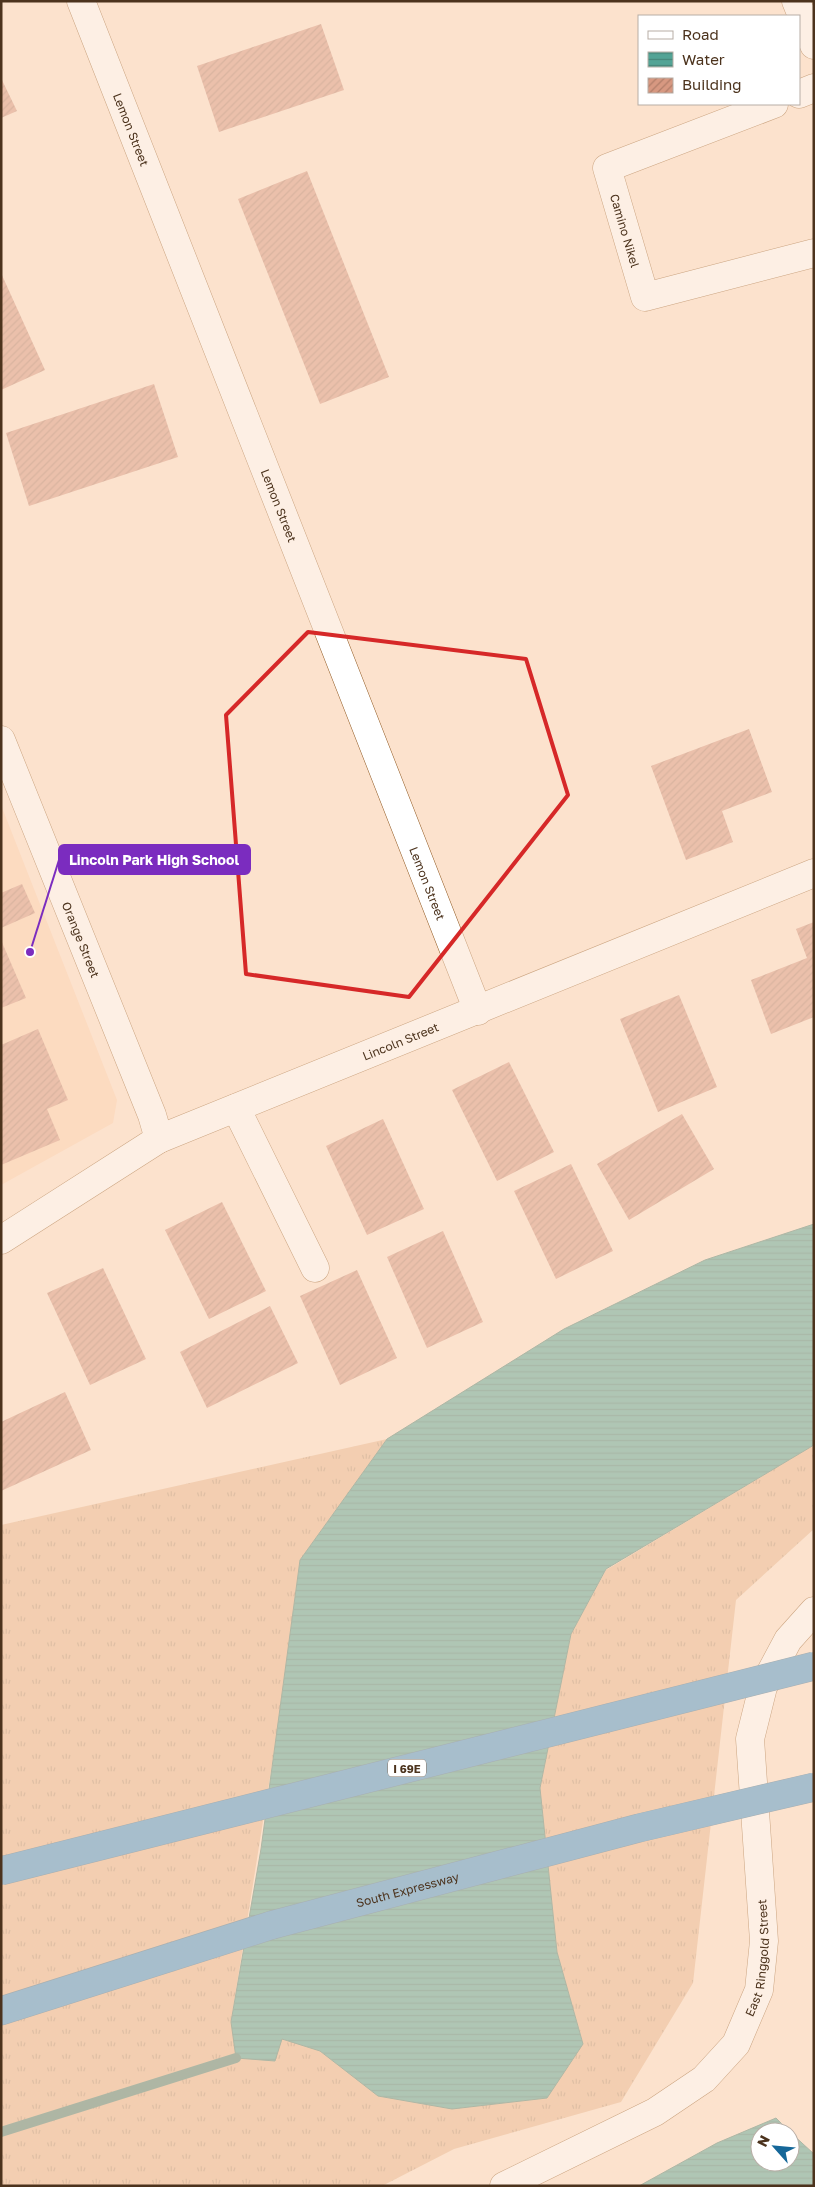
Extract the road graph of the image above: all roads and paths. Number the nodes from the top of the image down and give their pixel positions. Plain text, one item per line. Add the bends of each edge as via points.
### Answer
1 (81, 1) edge
2 (796, 1) edge
3 (814, 45) edge
4 (814, 88) edge
5 (800, 94) edge
6 (771, 105) edge
7 (814, 253) edge
8 (1, 740) edge
9 (814, 873) edge
10 (478, 1011) junction
11 (236, 1108) junction
12 (159, 1140) junction
13 (1, 1240) edge
14 (315, 1268) dead end
15 (814, 1611) edge
16 (814, 1666) edge
17 (814, 1787) edge
18 (126, 1838) junction
19 (1, 1859) edge
20 (1, 1871) edge
21 (272, 1925) junction
22 (1, 1996) edge
23 (1, 2011) edge
24 (504, 2186) edge

1 - 10 street, Lemon Street
2 - 3 street
4 - 5 street
6 - 7 street, Camino Nikel via 607,168 645,297
8 - 12 street, Orange Street via 152,1115
9 - 10 street, Lincoln Street
10 - 11 street, Lincoln Street
11 - 12 street, Lincoln Street
11 - 14 street
12 - 13 street, Lincoln Street
15 - 24 street, East Ringgold Street via 788,1640 763,1687 750,1739 764,1941 759,1990 736,2044 704,2079 655,2112
16 - 18 highway, I 69E, bridge
17 - 21 highway, South Expressway, bridge via 630,1830
18 - 19 highway, bridge
18 - 20 highway, I 69E, bridge
21 - 22 highway, South Expressway
21 - 23 highway

